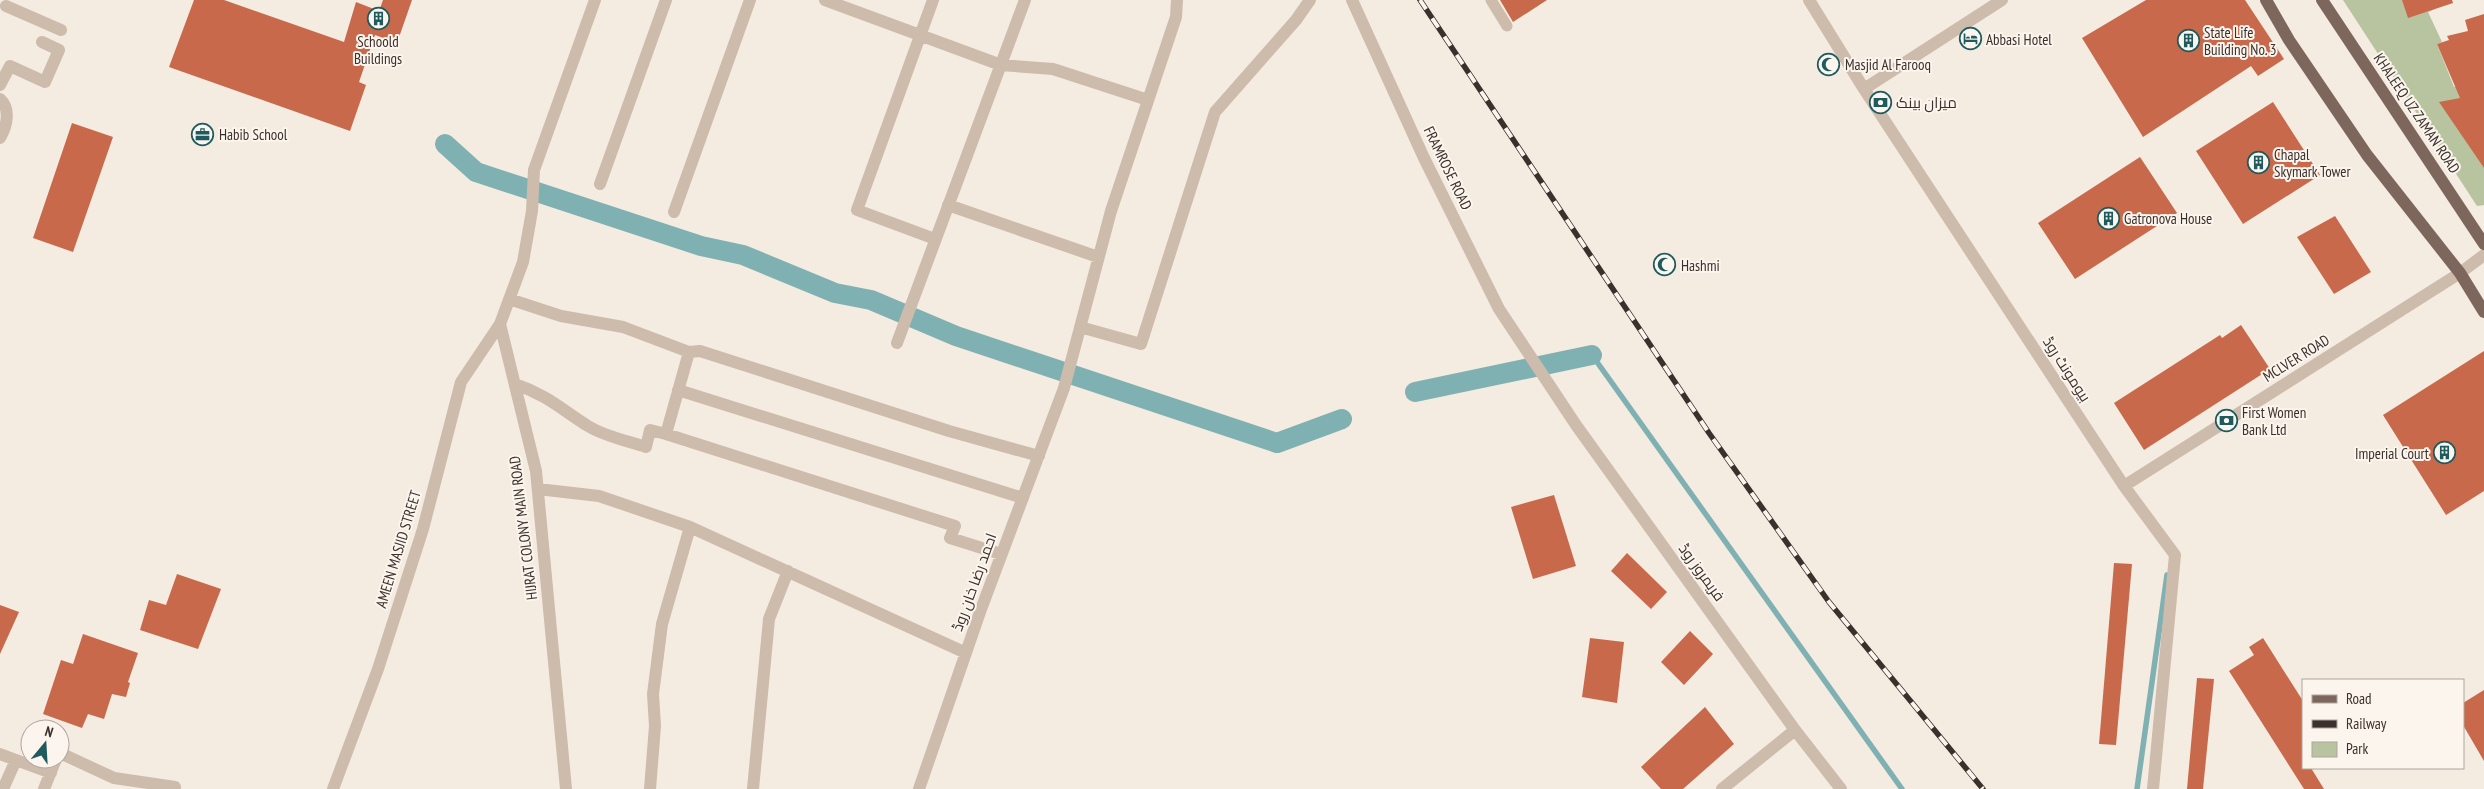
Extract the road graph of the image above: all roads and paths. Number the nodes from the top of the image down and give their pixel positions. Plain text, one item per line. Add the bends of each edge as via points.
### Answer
1 (595, 0) edge
2 (666, 0) edge
3 (750, 0) edge
4 (826, 0) edge
5 (933, 0) edge
6 (1025, 0) edge
7 (1177, 0) edge
8 (1310, 0) edge
9 (1352, 0) edge
10 (1491, 0) edge
11 (1809, 0) edge
12 (2002, 0) edge
13 (2266, 0) edge
14 (2322, 0) edge
15 (6, 4) edge
16 (1507, 26) dead end
17 (61, 30) dead end
18 (921, 36) junction
19 (42, 42) dead end
20 (1001, 66) junction
21 (0, 85) edge
22 (1864, 89) junction
23 (0, 99) edge
24 (1148, 100) junction
25 (0, 138) edge
26 (600, 184) dead end
27 (948, 205) junction
28 (674, 212) dead end
29 (935, 239) junction
30 (2484, 244) edge
31 (2484, 256) edge
32 (1098, 257) junction
33 (2460, 272) junction
34 (509, 299) junction
35 (2484, 312) edge
36 (500, 324) junction
37 (1080, 327) junction
38 (897, 343) dead end
39 (689, 352) junction
40 (1540, 372) joint
41 (515, 384) junction
42 (678, 390) junction
43 (666, 434) junction
44 (1039, 456) junction
45 (2124, 486) junction
46 (538, 490) junction
47 (1023, 498) junction
48 (690, 527) junction
49 (1001, 554) junction
50 (788, 570) junction
51 (966, 653) junction
52 (1795, 730) junction
53 (0, 754) edge
54 (70, 758) edge
55 (16, 760) junction
56 (52, 769) edge
57 (51, 773) junction
58 (175, 787) dead end
59 (3, 789) edge
60 (44, 789) edge
61 (333, 789) edge
62 (566, 789) edge
63 (650, 789) edge
64 (753, 789) edge
65 (919, 789) edge
66 (1722, 789) edge
67 (1841, 789) edge
68 (2153, 789) edge

1 - 34 street via 534,170 532,211 523,262
2 - 26 street
3 - 28 street
4 - 18 street
5 - 18 street
6 - 20 street
7 - 24 street, احمد رضا خان روڈ via 1176,17
8 - 37 street via 1215,112 1141,344
9 - 40 street, FRAMROSE ROAD via 1424,158 1499,309
10 - 16 lane
11 - 22 street, بیومونٹ روڈ
12 - 22 street
13 - 33 main road via 2289,40 2367,155
14 - 30 main road, KHALEEQ UZ ZAMAN ROAD
15 - 17 street
18 - 20 street
18 - 29 street via 856,210
19 - 21 street via 58,50 46,82 10,66
20 - 24 street via 1053,69
20 - 27 street
22 - 45 street, بیومونٹ روڈ
23 - 25 street via 8,111
24 - 32 street, احمد رضا خان روڈ
27 - 29 street
27 - 32 street
29 - 38 street
31 - 33 street, MCLVER ROAD
32 - 37 street, احمد رضا خان روڈ
33 - 35 main road
33 - 45 street, MCLVER ROAD
34 - 36 street
34 - 39 street via 561,316 623,327
36 - 41 street, HIJRAT COLONY MAIN ROAD
36 - 61 street, AMEEN MASJID STREET via 461,382 423,529 378,669
37 - 44 street, احمد رضا خان روڈ via 1064,388
39 - 42 street
39 - 44 street via 700,352
40 - 52 street, فریمروز روڈ
41 - 43 street via 539,392 589,427 621,440 646,447 650,430
41 - 46 street, HIJRAT COLONY MAIN ROAD
42 - 43 street
42 - 47 street
43 - 49 street via 954,526 950,538
44 - 47 street, احمد رضا خان روڈ
45 - 68 street, بیومونٹ روڈ via 2175,555
46 - 48 street via 599,496
46 - 62 street, HIJRAT COLONY MAIN ROAD
47 - 49 street, احمد رضا خان روڈ
48 - 50 street
48 - 63 street via 662,624 653,694 655,726
49 - 51 street, احمد رضا خان روڈ
50 - 51 street
50 - 64 street via 769,619
51 - 65 street, احمد رضا خان روڈ
52 - 66 street
52 - 67 street, فریمروز روڈ
53 - 55 street
54 - 58 street via 114,778
55 - 57 street
55 - 59 street
56 - 57 street
57 - 60 street

